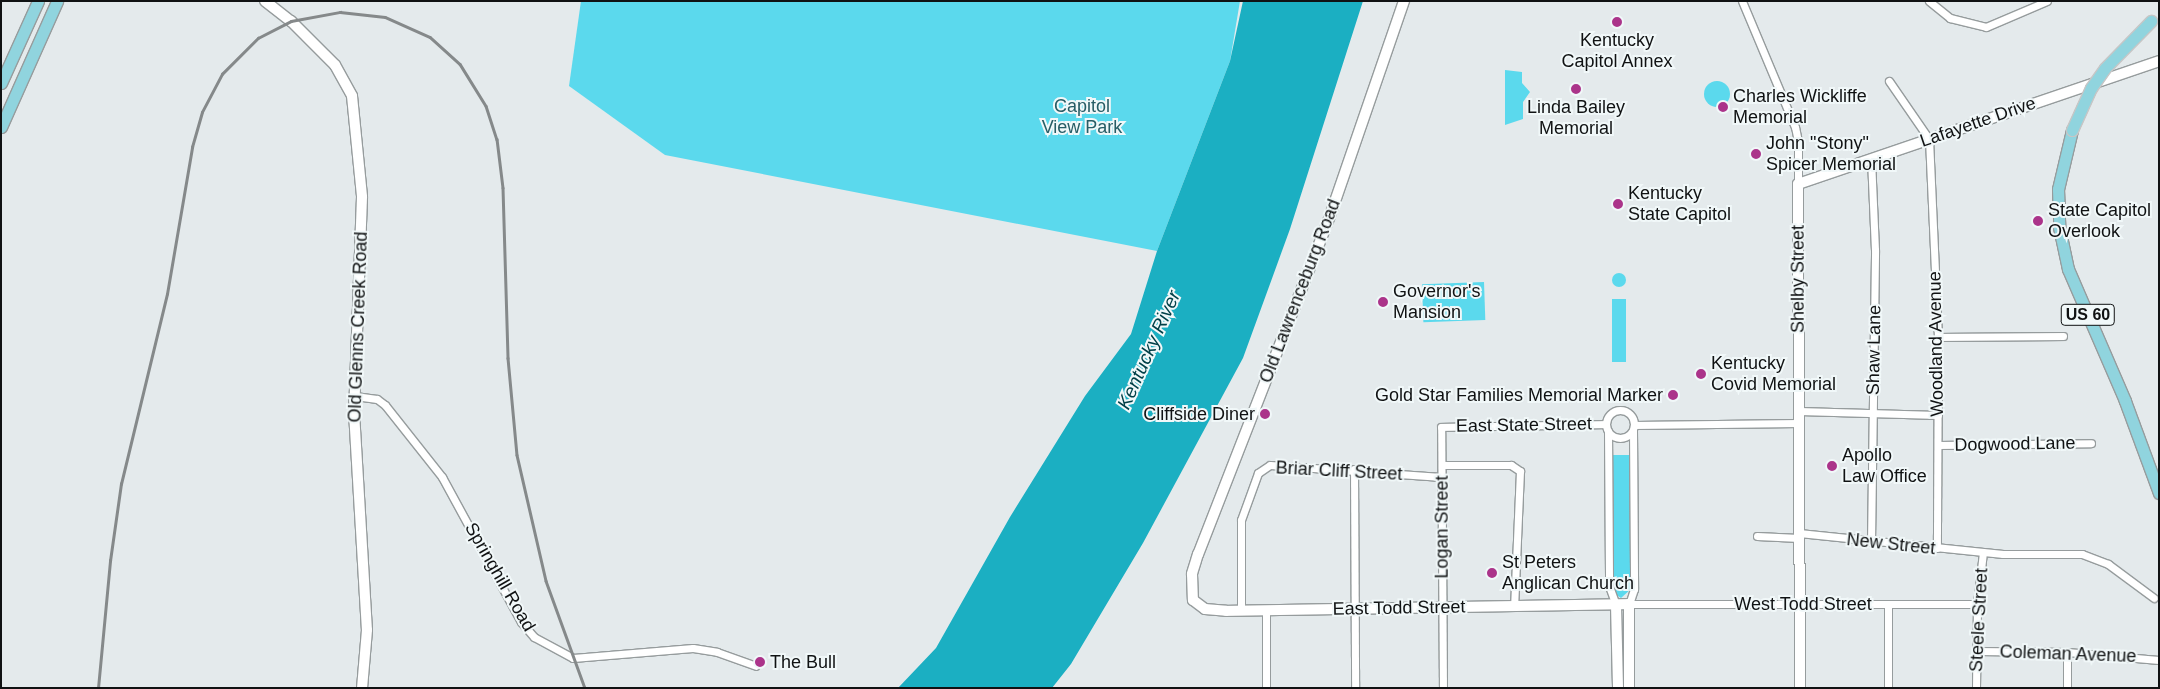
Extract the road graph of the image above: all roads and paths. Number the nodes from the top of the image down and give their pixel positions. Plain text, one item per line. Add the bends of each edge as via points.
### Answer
1 (38, 1) edge
2 (57, 1) edge
3 (265, 1) edge
4 (1404, 1) edge
5 (1742, 1) edge
6 (1929, 1) edge
7 (2047, 1) edge
8 (2155, 18) edge
9 (2159, 61) edge
10 (1889, 81) dead end
11 (1, 84) edge
12 (1, 127) edge
13 (1928, 139) junction
14 (1871, 158) junction
15 (1798, 184) junction
16 (2063, 336) dead end
17 (1938, 337) junction
18 (355, 396) junction
19 (1799, 412) junction
20 (1873, 413) junction
21 (1938, 415) junction
22 (1799, 423) junction
23 (1442, 427) joint
24 (1633, 427) junction
25 (1607, 428) junction
26 (2091, 443) dead end
27 (1938, 445) junction
28 (1442, 465) junction
29 (1354, 469) junction
30 (1442, 476) junction
31 (2159, 493) edge
32 (1757, 536) dead end
33 (1799, 536) junction
34 (1871, 542) junction
35 (1937, 548) junction
36 (1983, 552) junction
37 (1192, 579) joint
38 (2154, 598) dead end
39 (1629, 604) junction
40 (1800, 604) junction
41 (1888, 604) junction
42 (1978, 604) junction
43 (1616, 605) junction
44 (1514, 606) junction
45 (1442, 608) junction
46 (1241, 610) junction
47 (1266, 610) junction
48 (1354, 610) junction
49 (1977, 652) junction
50 (2067, 652) junction
51 (2159, 660) edge
52 (756, 666) dead end
53 (362, 688) edge
54 (1266, 688) edge
55 (1355, 688) edge
56 (1442, 688) edge
57 (1618, 688) edge
58 (1629, 688) edge
59 (1800, 688) edge
60 (1888, 688) edge
61 (1976, 688) edge
62 (2067, 688) edge

1 - 11 main road
2 - 12 main road
3 - 18 street, Old Glenns Creek Road via 291,21 335,65 352,96 362,197
4 - 37 street, Old Lawrenceburg Road via 1333,207 1208,528
5 - 15 street, Shelby Street via 1795,127
6 - 7 street via 1950,18 1986,27
8 - 31 main road, US 60, bridge via 2105,68 2091,88 2072,130 2058,189 2059,227 2068,269 2125,401
9 - 13 street, Lafayette Drive
10 - 13 street
13 - 14 street, Lafayette Drive
13 - 17 street, Woodland Avenue
14 - 15 street, Lafayette Drive
14 - 20 street, Shaw Lane via 1875,250
15 - 19 street, Shelby Street
16 - 17 street
17 - 21 street, Woodland Avenue
18 - 52 street, Springhill Road via 377,399 385,405 442,477 521,622 534,638 573,658 692,648 717,652
18 - 53 street, Old Glenns Creek Road via 367,630
19 - 20 street
19 - 22 street, Shelby Street
20 - 21 street
20 - 34 street, Shaw Lane
21 - 27 street, Woodland Avenue
22 - 24 street via 1645,424
22 - 33 street, Shelby Street
23 - 25 street, East State Street
23 - 28 street, Logan Street
24 - 25 street via 1623,437 1615,437
24 - 25 street via 1631,416 1622,410 1610,414
24 - 39 street via 1634,589
25 - 43 street via 1609,586
26 - 27 street, Dogwood Lane
27 - 35 street, Woodland Avenue
28 - 30 street, Logan Street
28 - 44 street via 1511,465 1520,471
29 - 30 street, Briar Cliff Street
29 - 46 street, Briar Cliff Street via 1270,465 1258,473 1241,520
29 - 48 street
30 - 45 street, Logan Street
32 - 33 street, New Street
33 - 34 street, New Street
33 - 40 street, Shelby Street
34 - 35 street, New Street
35 - 36 street, New Street
36 - 38 street, New Street via 2091,556 2108,564
36 - 42 street, Steele Street
37 - 46 street, East Todd Street via 1191,591 1197,606
39 - 40 street, West Todd Street
39 - 43 street, East Todd Street
39 - 58 street
40 - 41 street, West Todd Street
40 - 59 street, Shelby Street
41 - 42 street, West Todd Street
41 - 60 street
42 - 49 street, Steele Street
43 - 44 street, East Todd Street
43 - 57 street
44 - 45 street, East Todd Street
45 - 48 street, East Todd Street
45 - 56 street, Logan Street
46 - 47 street, East Todd Street
47 - 48 street, East Todd Street
47 - 54 street
48 - 55 street
49 - 50 street, Coleman Avenue
49 - 61 street, Steele Street
50 - 51 street, Coleman Avenue
50 - 62 street

